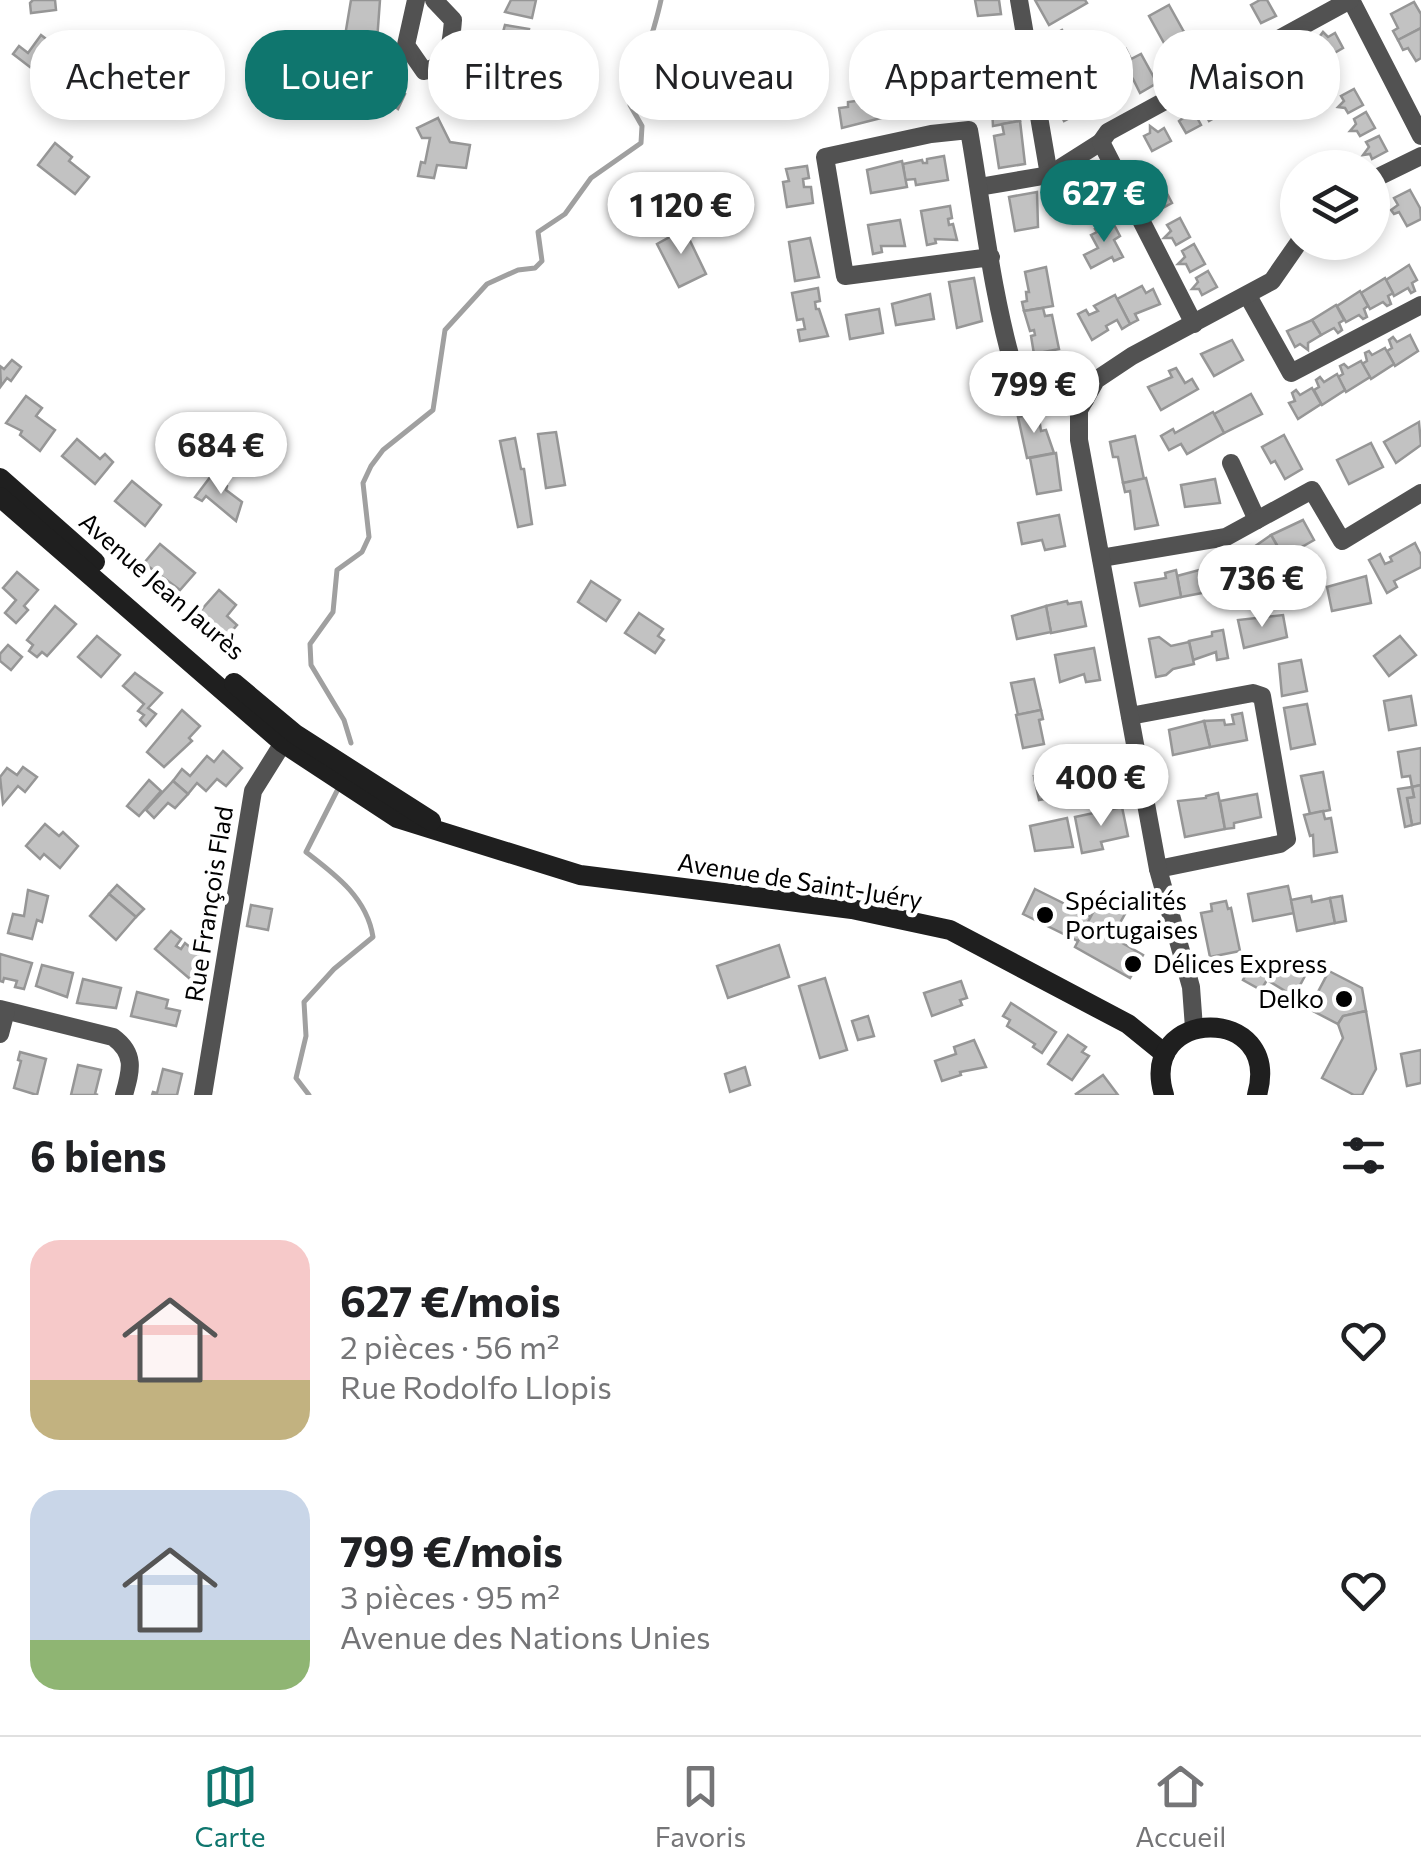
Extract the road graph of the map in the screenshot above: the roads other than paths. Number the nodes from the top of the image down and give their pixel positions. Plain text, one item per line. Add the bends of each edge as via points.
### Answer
1 (416, 0) edge
2 (434, 0) edge
3 (1019, 0) edge
4 (1350, 0) edge
5 (1421, 136) edge
6 (1101, 142) junction
7 (1421, 156) edge
8 (1390, 171) edge
9 (1048, 175) junction
10 (979, 188) junction
11 (991, 257) junction
12 (1287, 260) edge
13 (1248, 296) junction
14 (1421, 305) edge
15 (1194, 324) junction
16 (1085, 400) junction
17 (1231, 463) dead end
18 (0, 478) edge
19 (1421, 493) edge
20 (0, 497) edge
21 (1257, 520) junction
22 (1101, 558) junction
23 (1130, 716) junction
24 (287, 737) junction
25 (1158, 869) junction
26 (3, 1010) edge
27 (1194, 1028) junction
28 (0, 1034) edge
29 (1166, 1054) junction
30 (1259, 1094) edge
31 (124, 1095) edge
32 (202, 1095) edge
33 (1164, 1095) edge

1 - 2 street via 406,45 424,71 436,69 450,53 452,20
3 - 9 street
4 - 5 street
4 - 6 street via 1108,132
6 - 9 street
6 - 15 street
7 - 8 street
9 - 10 street
10 - 11 street
10 - 11 street via 969,130 825,157 845,276
11 - 16 street via 1015,374
12 - 13 street via 1272,281
13 - 14 street via 1291,373
13 - 15 street
15 - 16 street via 1096,380
16 - 22 street via 1079,440
17 - 21 street
18 - 24 main road, Avenue Jean Jaurès
19 - 21 street via 1342,541 1312,490
20 - 24 main road, Avenue Jean Jaurès
21 - 22 street via 1226,537
22 - 23 street
23 - 25 street
23 - 25 street via 1262,696 1287,839
24 - 29 main road, Avenue de Saint-Juéry via 397,818 580,875 852,909 950,930 1128,1024
24 - 32 street, Rue François Flad via 253,791
25 - 27 street via 1190,987
26 - 28 street
26 - 31 street via 113,1037 131,1058
27 - 29 main road
27 - 30 main road via 1226,1028 1252,1047
29 - 33 main road

